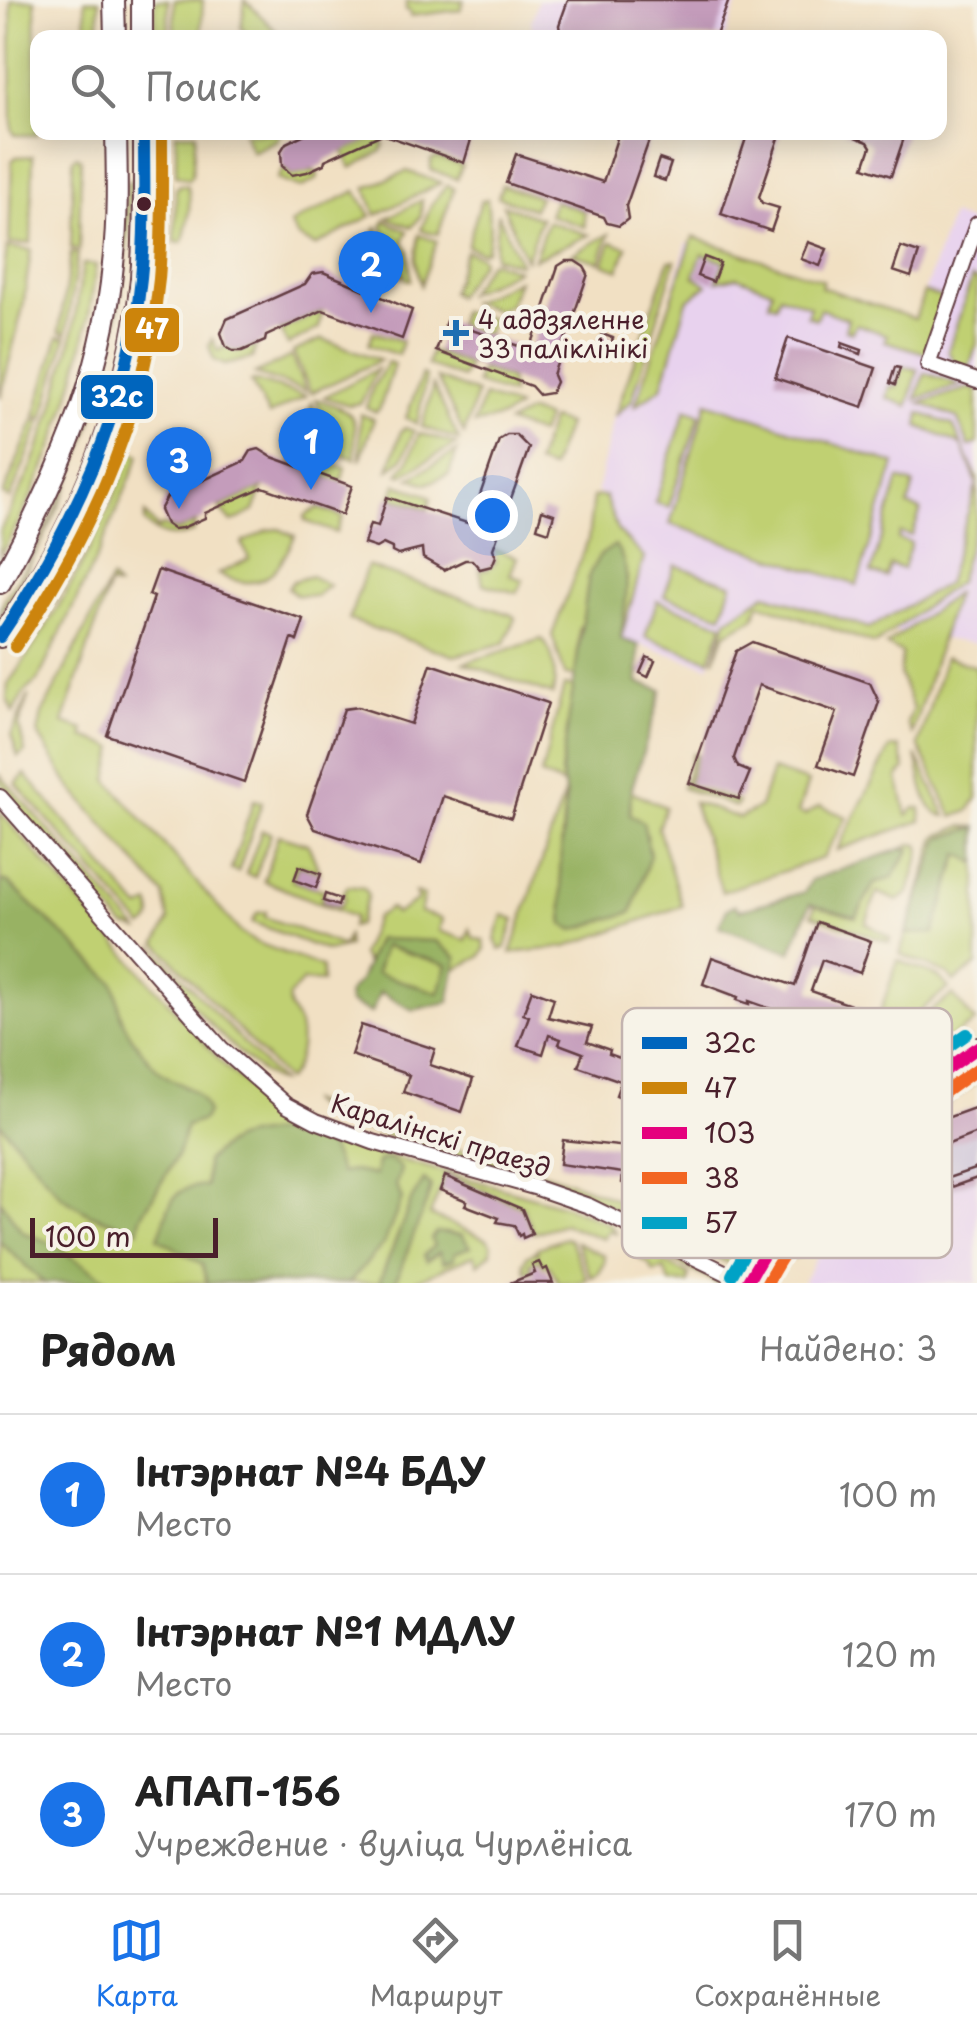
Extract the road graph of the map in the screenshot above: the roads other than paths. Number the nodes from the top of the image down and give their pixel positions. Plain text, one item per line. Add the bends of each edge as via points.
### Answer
1 (114, 0) edge
2 (142, 0) edge
3 (115, 30) edge
4 (142, 30) edge
5 (116, 140) edge
6 (144, 140) edge
7 (977, 224) edge
8 (977, 380) edge
9 (0, 582) edge
10 (0, 637) edge
11 (0, 797) edge
12 (977, 1048) edge
13 (952, 1066) edge
14 (622, 1221) edge
15 (697, 1258) edge
16 (761, 1258) edge
17 (747, 1283) edge

1 - 3 main road
2 - 4 main road
5 - 9 main road via 114,262 93,371 66,453
6 - 10 main road via 141,279 121,381 54,554
7 - 8 street via 928,364
11 - 14 street, Каралінскі праезд via 232,1059 290,1108 373,1142 568,1198
12 - 13 main road
15 - 17 street, Каралінскі праезд
16 - 17 main road

